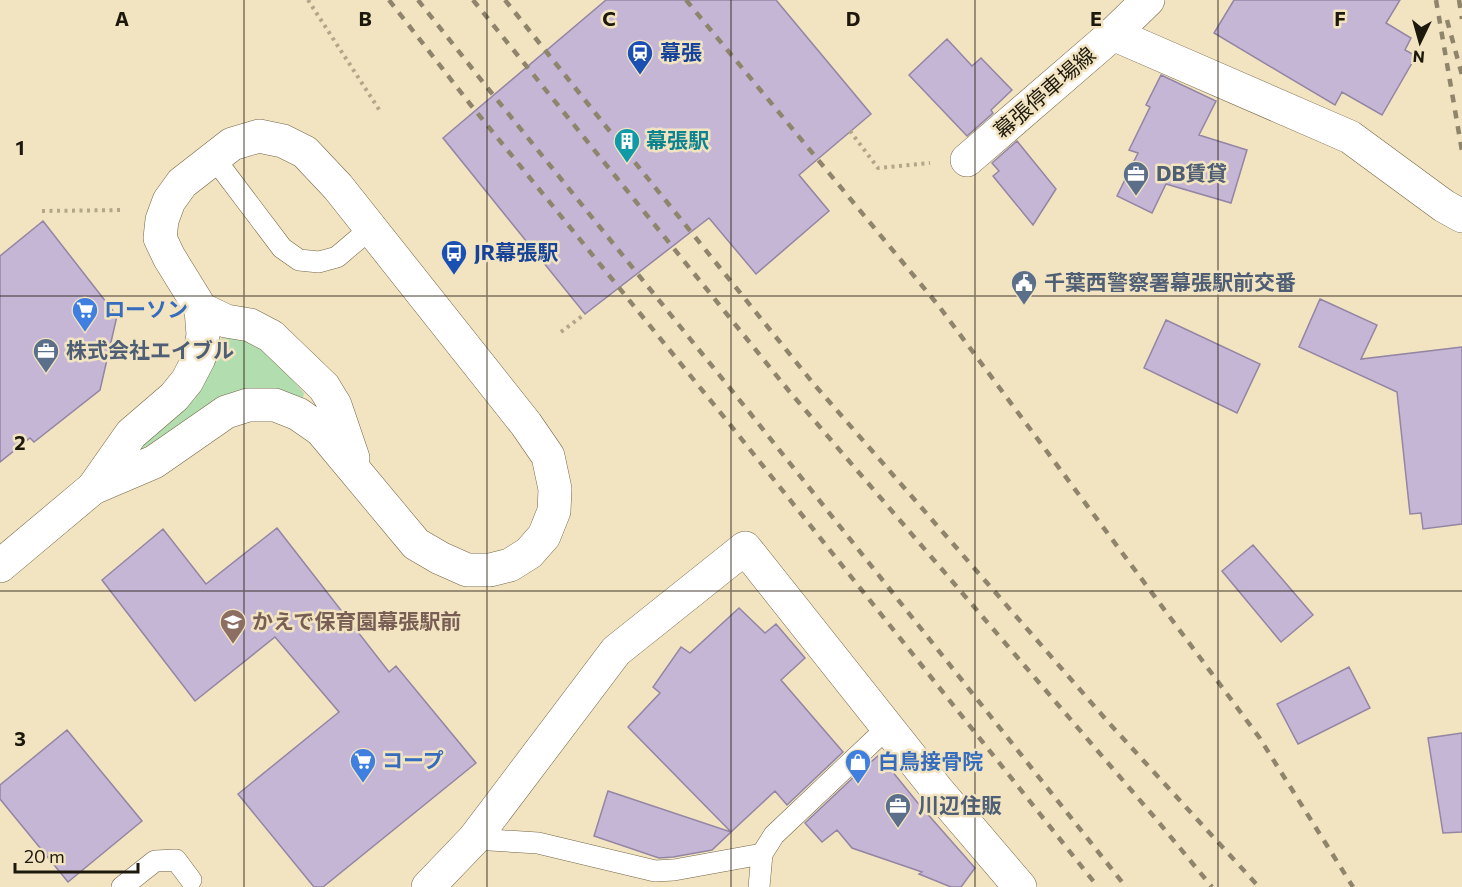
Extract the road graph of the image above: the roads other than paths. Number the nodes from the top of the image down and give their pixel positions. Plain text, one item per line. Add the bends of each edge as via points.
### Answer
1 (1148, 0) edge
2 (1113, 34) junction
3 (214, 158) junction
4 (967, 160) road end
5 (1462, 216) edge
6 (370, 229) junction
7 (201, 309) junction
8 (361, 478) junction
9 (93, 488) junction
10 (0, 566) edge
11 (887, 728) junction
12 (474, 840) junction
13 (762, 854) junction
14 (191, 880) dead end
15 (122, 887) edge
16 (428, 887) edge
17 (759, 887) edge
18 (1020, 887) edge

1 - 2 street, 幕張停車場線
2 - 4 street, 幕張停車場線
2 - 5 street via 1350,137
3 - 6 street via 232,144 259,136 283,141 305,152 338,186
3 - 6 lane via 282,248 299,260 319,262 337,257
3 - 7 street via 183,183 169,201 160,238
6 - 8 street via 548,456 555,511 544,536 529,553 510,565 467,570 416,544
7 - 8 street via 272,336 324,387
7 - 9 street via 203,335 199,358 187,381 131,434
8 - 9 street via 321,430 298,414 276,405 249,405 226,412 154,462
9 - 10 street
11 - 12 street via 745,548 616,651
11 - 13 lane via 774,836
11 - 18 street
12 - 13 lane via 538,843 654,871
12 - 16 street
13 - 17 lane
14 - 15 lane via 176,860 155,861

